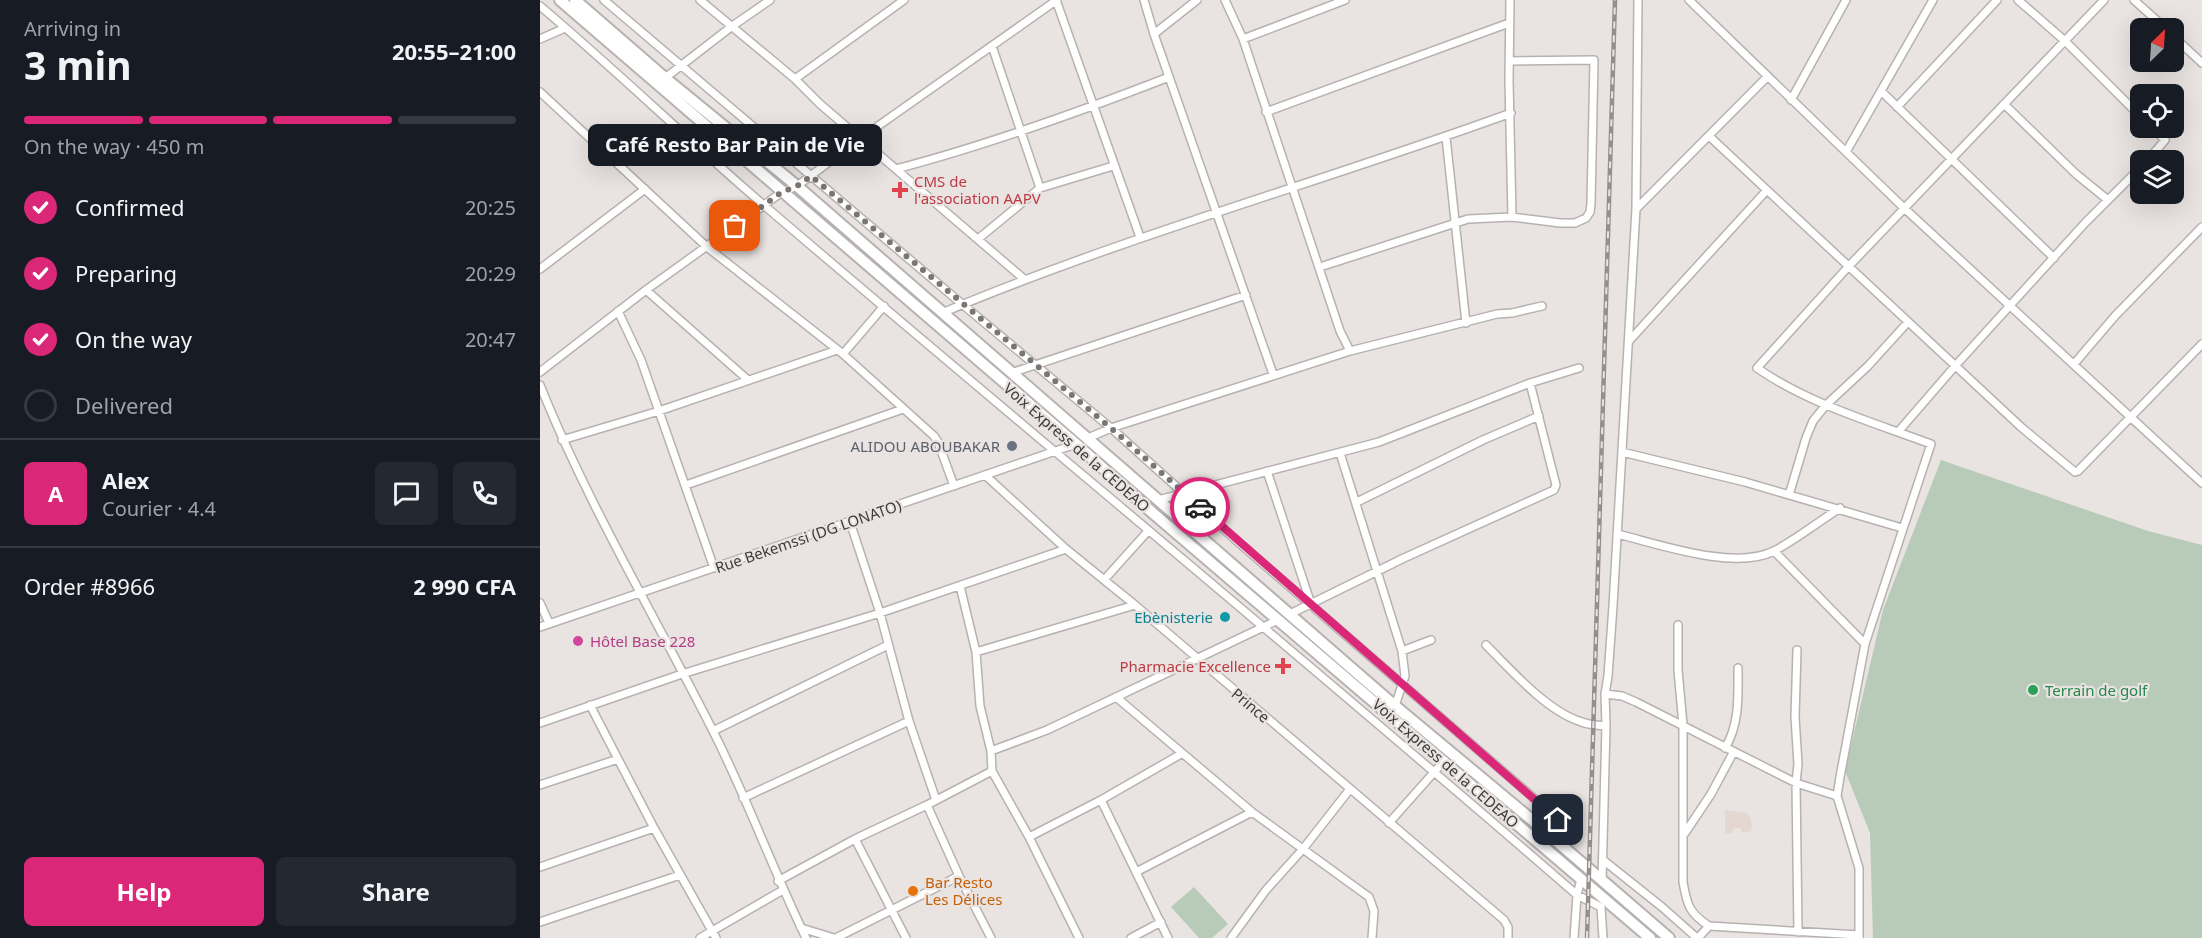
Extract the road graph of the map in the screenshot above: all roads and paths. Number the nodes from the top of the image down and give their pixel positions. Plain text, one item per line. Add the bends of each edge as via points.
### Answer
1 (560, 0) edge
2 (575, 0) edge
3 (604, 0) edge
4 (700, 0) edge
5 (770, 0) edge
6 (904, 0) edge
7 (1056, 0) edge
8 (1144, 0) edge
9 (1197, 0) edge
10 (1225, 0) edge
11 (1345, 0) edge
12 (1510, 0) edge
13 (1638, 0) edge
14 (1689, 0) edge
15 (1846, 0) edge
16 (1934, 0) edge
17 (1997, 0) edge
18 (2018, 0) edge
19 (2104, 0) edge
20 (2134, 0) edge
21 (540, 6) edge
22 (2154, 18) edge
23 (1509, 23) junction
24 (731, 27) junction
25 (565, 28) junction
26 (1154, 34) junction
27 (540, 39) edge
28 (1242, 39) junction
29 (2064, 41) junction
30 (992, 46) junction
31 (2184, 46) edge
32 (1509, 61) junction
33 (2202, 63) edge
34 (681, 66) junction
35 (1169, 77) junction
36 (1767, 77) junction
37 (665, 78) junction
38 (795, 79) junction
39 (540, 92) edge
40 (1882, 92) junction
41 (1791, 100) junction
42 (2004, 104) junction
43 (1092, 106) junction
44 (2130, 106) edge
45 (1897, 107) junction
46 (1266, 112) junction
47 (1511, 113) junction
48 (1020, 130) junction
49 (1709, 136) junction
50 (1446, 137) junction
51 (861, 138) junction
52 (2163, 138) edge
53 (2156, 150) edge
54 (1846, 152) junction
55 (1952, 159) junction
56 (1113, 166) junction
57 (896, 169) junction
58 (811, 176) junction
59 (2130, 178) edge
60 (797, 186) junction
61 (1292, 187) junction
62 (1040, 188) junction
63 (645, 189) junction
64 (1767, 190) junction
65 (782, 192) junction
66 (2108, 200) junction
67 (764, 206) junction
68 (1904, 208) junction
69 (1636, 209) junction
70 (1216, 212) junction
71 (1512, 217) junction
72 (1454, 222) junction
73 (2202, 227) edge
74 (1140, 237) junction
75 (978, 239) junction
76 (707, 247) junction
77 (2054, 258) junction
78 (1320, 267) junction
79 (1848, 267) junction
80 (540, 269) edge
81 (1024, 279) junction
82 (646, 290) junction
83 (1245, 296) junction
84 (962, 304) junction
85 (884, 306) junction
86 (1542, 306) dead end
87 (2010, 307) junction
88 (618, 311) junction
89 (942, 313) junction
90 (1908, 322) junction
91 (1466, 323) junction
92 (1629, 342) junction
93 (2202, 344) edge
94 (1350, 351) junction
95 (840, 352) junction
96 (2074, 364) junction
97 (1035, 365) junction
98 (1956, 365) junction
99 (1579, 368) dead end
100 (540, 372) edge
101 (1011, 373) junction
102 (1273, 374) junction
103 (748, 380) junction
104 (1530, 383) junction
105 (540, 385) edge
106 (1826, 405) junction
107 (903, 409) junction
108 (659, 411) junction
109 (1539, 416) junction
110 (2131, 417) junction
111 (1111, 428) junction
112 (1898, 432) junction
113 (1088, 438) junction
114 (562, 440) junction
115 (1076, 444) junction
116 (1622, 452) junction
117 (1055, 453) junction
118 (1340, 453) junction
119 (1268, 471) junction
120 (985, 475) junction
121 (2202, 483) edge
122 (686, 485) junction
123 (954, 486) junction
124 (1184, 493) junction
125 (1789, 495) junction
126 (1158, 500) junction
127 (1357, 502) junction
128 (1840, 508) junction
129 (850, 522) junction
130 (1902, 528) junction
131 (1148, 531) junction
132 (1617, 534) junction
133 (1066, 549) junction
134 (1774, 551) junction
135 (714, 568) junction
136 (1378, 572) junction
137 (1104, 580) junction
138 (960, 586) junction
139 (640, 592) junction
140 (540, 603) edge
141 (1311, 604) junction
142 (1135, 605) junction
143 (880, 613) junction
144 (1290, 614) junction
145 (1278, 620) junction
146 (549, 623) junction
147 (1677, 625) dead end
148 (540, 627) edge
149 (1263, 627) junction
150 (1431, 640) dead end
151 (1865, 644) junction
152 (888, 645) junction
153 (1486, 645) dead end
154 (1797, 650) dead end
155 (1402, 651) junction
156 (976, 652) junction
157 (1197, 658) junction
158 (1738, 668) dead end
159 (682, 674) junction
160 (1402, 684) junction
161 (1605, 694) junction
162 (1116, 697) junction
163 (590, 705) junction
164 (1395, 706) junction
165 (909, 721) junction
166 (540, 723) edge
167 (1683, 725) junction
168 (1606, 726) junction
169 (713, 731) junction
170 (1725, 748) junction
171 (991, 751) junction
172 (1733, 753) junction
173 (1181, 754) junction
174 (618, 759) junction
175 (1444, 761) junction
176 (992, 771) junction
177 (1435, 771) junction
178 (1796, 783) junction
179 (540, 785) edge
180 (1350, 789) junction
181 (1837, 796) junction
182 (743, 798) junction
183 (936, 800) junction
184 (1101, 800) junction
185 (927, 806) junction
186 (1252, 812) junction
187 (1389, 823) junction
188 (654, 828) junction
189 (1684, 834) junction
190 (1029, 837) junction
191 (855, 839) junction
192 (1560, 844) junction
193 (1303, 849) junction
194 (1603, 860) junction
195 (540, 867) edge
196 (1136, 872) junction
197 (680, 875) junction
198 (959, 876) junction
199 (1581, 879) junction
200 (778, 881) junction
201 (1602, 881) junction
202 (783, 890) junction
203 (1577, 894) junction
204 (892, 910) junction
205 (540, 922) edge
206 (1161, 922) junction
207 (1709, 926) junction
208 (801, 928) junction
209 (1798, 932) junction
210 (715, 935) edge
211 (1859, 936) edge
212 (700, 938) edge
213 (806, 938) edge
214 (835, 938) edge
215 (906, 938) edge
216 (991, 938) edge
217 (1079, 938) edge
218 (1131, 938) edge
219 (1168, 938) edge
220 (1231, 938) edge
221 (1372, 938) edge
222 (1508, 938) edge
223 (1574, 938) edge
224 (1603, 938) edge
225 (1650, 938) edge
226 (1669, 938) edge
227 (1697, 938) edge

1 - 65 main road, Voix Express de la CEDEAO
2 - 37 main road
3 - 34 street
4 - 24 street
5 - 24 street
6 - 38 street
7 - 30 street
7 - 43 street
8 - 26 street
9 - 26 street
10 - 28 street
11 - 28 street
12 - 23 street
13 - 69 street
14 - 36 street
15 - 41 street
16 - 40 street
17 - 45 street
18 - 29 street
19 - 29 street
20 - 22 street
21 - 25 street
23 - 32 street
23 - 46 street
24 - 34 street
24 - 38 street
25 - 27 street
25 - 67 street
26 - 35 street
28 - 46 street
29 - 42 street
29 - 44 street
30 - 48 street
30 - 51 street
31 - 33 street
32 - 47 street
32 - 71 street via 1594,60 1590,212 1575,223
34 - 37 street
34 - 58 street
35 - 43 street
35 - 70 street
36 - 41 street
36 - 49 street
37 - 60 main road
38 - 51 street
39 - 63 street
40 - 45 street
40 - 54 street
41 - 54 street
42 - 55 street
42 - 66 street
43 - 48 street
43 - 56 street
45 - 55 street
46 - 61 street
47 - 50 street
47 - 71 street
48 - 57 street
48 - 62 street
49 - 64 street
49 - 69 street
50 - 61 street
50 - 72 street
51 - 57 street
51 - 58 street
52 - 53 street
54 - 68 street
55 - 68 street
55 - 77 street
56 - 62 street
56 - 74 street
57 - 75 street
58 - 60 street
58 - 84 street
59 - 66 street
60 - 65 street
60 - 89 main road
61 - 70 street
61 - 78 street
62 - 75 street
63 - 76 street
63 - 80 street
64 - 79 street
64 - 92 street
65 - 67 street
65 - 115 main road, Voix Express de la CEDEAO
66 - 77 street
67 - 76 street
67 - 85 street
68 - 79 street
68 - 87 street
69 - 92 street
70 - 74 street
70 - 83 street
71 - 72 street
72 - 78 street
72 - 91 street
73 - 96 street
74 - 81 street
75 - 81 street
76 - 82 street
76 - 95 street
77 - 87 street
78 - 94 street
79 - 90 street
79 - 106 street via 1757,368
81 - 84 street
82 - 88 street
82 - 103 street
83 - 97 street
83 - 102 street
84 - 89 street
84 - 97 street
85 - 95 street
85 - 117 street
86 - 91 street
87 - 96 street
87 - 98 street
88 - 100 street
88 - 108 street
89 - 101 main road
90 - 98 street
90 - 106 street via 1862,373
91 - 94 street
92 - 116 street
93 - 110 street
94 - 102 street
95 - 103 street
95 - 107 street
96 - 110 street
97 - 101 street
97 - 111 street
98 - 110 street via 2075,472
98 - 112 street
99 - 104 street
101 - 113 main road
102 - 111 street
103 - 108 street
104 - 109 street
104 - 118 street via 1406,433
105 - 114 street
106 - 112 street
106 - 125 street via 1806,438
107 - 122 street
107 - 123 street via 937,439
108 - 114 street
108 - 122 street
109 - 127 street
109 - 136 street via 1554,490
110 - 121 street
111 - 113 street
111 - 124 street
112 - 130 street via 1931,444
113 - 126 main road
114 - 139 street
115 - 117 street, Rue Bekemssi (DG LONATO)
115 - 145 main road, Voix Express de la CEDEAO
116 - 125 street
116 - 132 street
117 - 120 street, Rue Bekemssi (DG LONATO)
117 - 131 street
118 - 119 street
118 - 127 street
119 - 124 street
119 - 141 street
120 - 123 street, Rue Bekemssi (DG LONATO)
120 - 133 street, Prince
122 - 135 street
123 - 129 street, Rue Bekemssi (DG LONATO)
124 - 126 street
124 - 141 street
125 - 128 street
126 - 144 main road
127 - 136 street
128 - 130 street
128 - 134 street
129 - 135 street, Rue Bekemssi (DG LONATO)
129 - 143 street
130 - 151 street
131 - 137 street
131 - 149 street
132 - 134 street via 1732,559
132 - 161 street
133 - 137 street, Prince
133 - 138 street
134 - 151 street
135 - 139 street, Rue Bekemssi (DG LONATO)
136 - 141 street
136 - 155 street
137 - 142 street, Prince
138 - 143 street
138 - 156 street
139 - 146 street, Rue Bekemssi (DG LONATO)
139 - 159 street
140 - 146 street
141 - 144 street
141 - 160 street
142 - 156 street
142 - 157 street, Prince
143 - 152 street
143 - 159 street
144 - 164 main road
145 - 149 street
145 - 175 main road, Voix Express de la CEDEAO
146 - 148 street, Rue Bekemssi (DG LONATO)
147 - 167 street
149 - 157 street
149 - 177 street
150 - 155 street
151 - 181 street
152 - 165 street
152 - 169 street
153 - 168 street via 1555,708 1578,721
154 - 178 street
155 - 160 street
156 - 171 street via 980,706
157 - 162 street
157 - 180 street, Prince
158 - 170 street via 1737,710
159 - 163 street
159 - 169 street
160 - 164 street
160 - 192 street via 1558,820
161 - 167 street via 1622,696
161 - 168 street
162 - 171 street
162 - 173 street
163 - 166 street
163 - 174 street
164 - 192 main road
165 - 182 street
165 - 183 street
167 - 170 street
167 - 189 street
168 - 194 street
169 - 182 street
170 - 172 street
171 - 176 street
172 - 178 street
172 - 189 street
173 - 184 street
173 - 186 street
174 - 179 street
174 - 188 street
175 - 177 street
175 - 199 main road, Voix Express de la CEDEAO
176 - 183 street
176 - 190 street
177 - 187 street
177 - 203 street
178 - 181 street
178 - 209 street
180 - 187 street, Prince
180 - 193 street
181 - 211 street via 1859,868
182 - 200 street
183 - 185 street
184 - 190 street
184 - 196 street
185 - 191 street
185 - 198 street
186 - 193 street
186 - 196 street
187 - 222 street, Prince via 1504,920
188 - 195 street
188 - 197 street
189 - 207 street via 1683,882 1687,904
190 - 217 street
191 - 200 street
191 - 204 street
192 - 201 main road
193 - 220 street
193 - 221 street via 1369,897 1374,911
194 - 201 street
194 - 227 street
196 - 206 street
197 - 205 street
197 - 210 street
198 - 204 street
198 - 216 street
199 - 203 street
199 - 225 main road, Voix Express de la CEDEAO
200 - 202 street
201 - 226 main road
202 - 208 street
202 - 210 street
203 - 223 street
203 - 224 street via 1601,907
204 - 214 street
204 - 215 street
206 - 218 street
206 - 219 street
207 - 209 street
207 - 227 street
208 - 213 street
208 - 214 street
209 - 211 street
210 - 212 street

